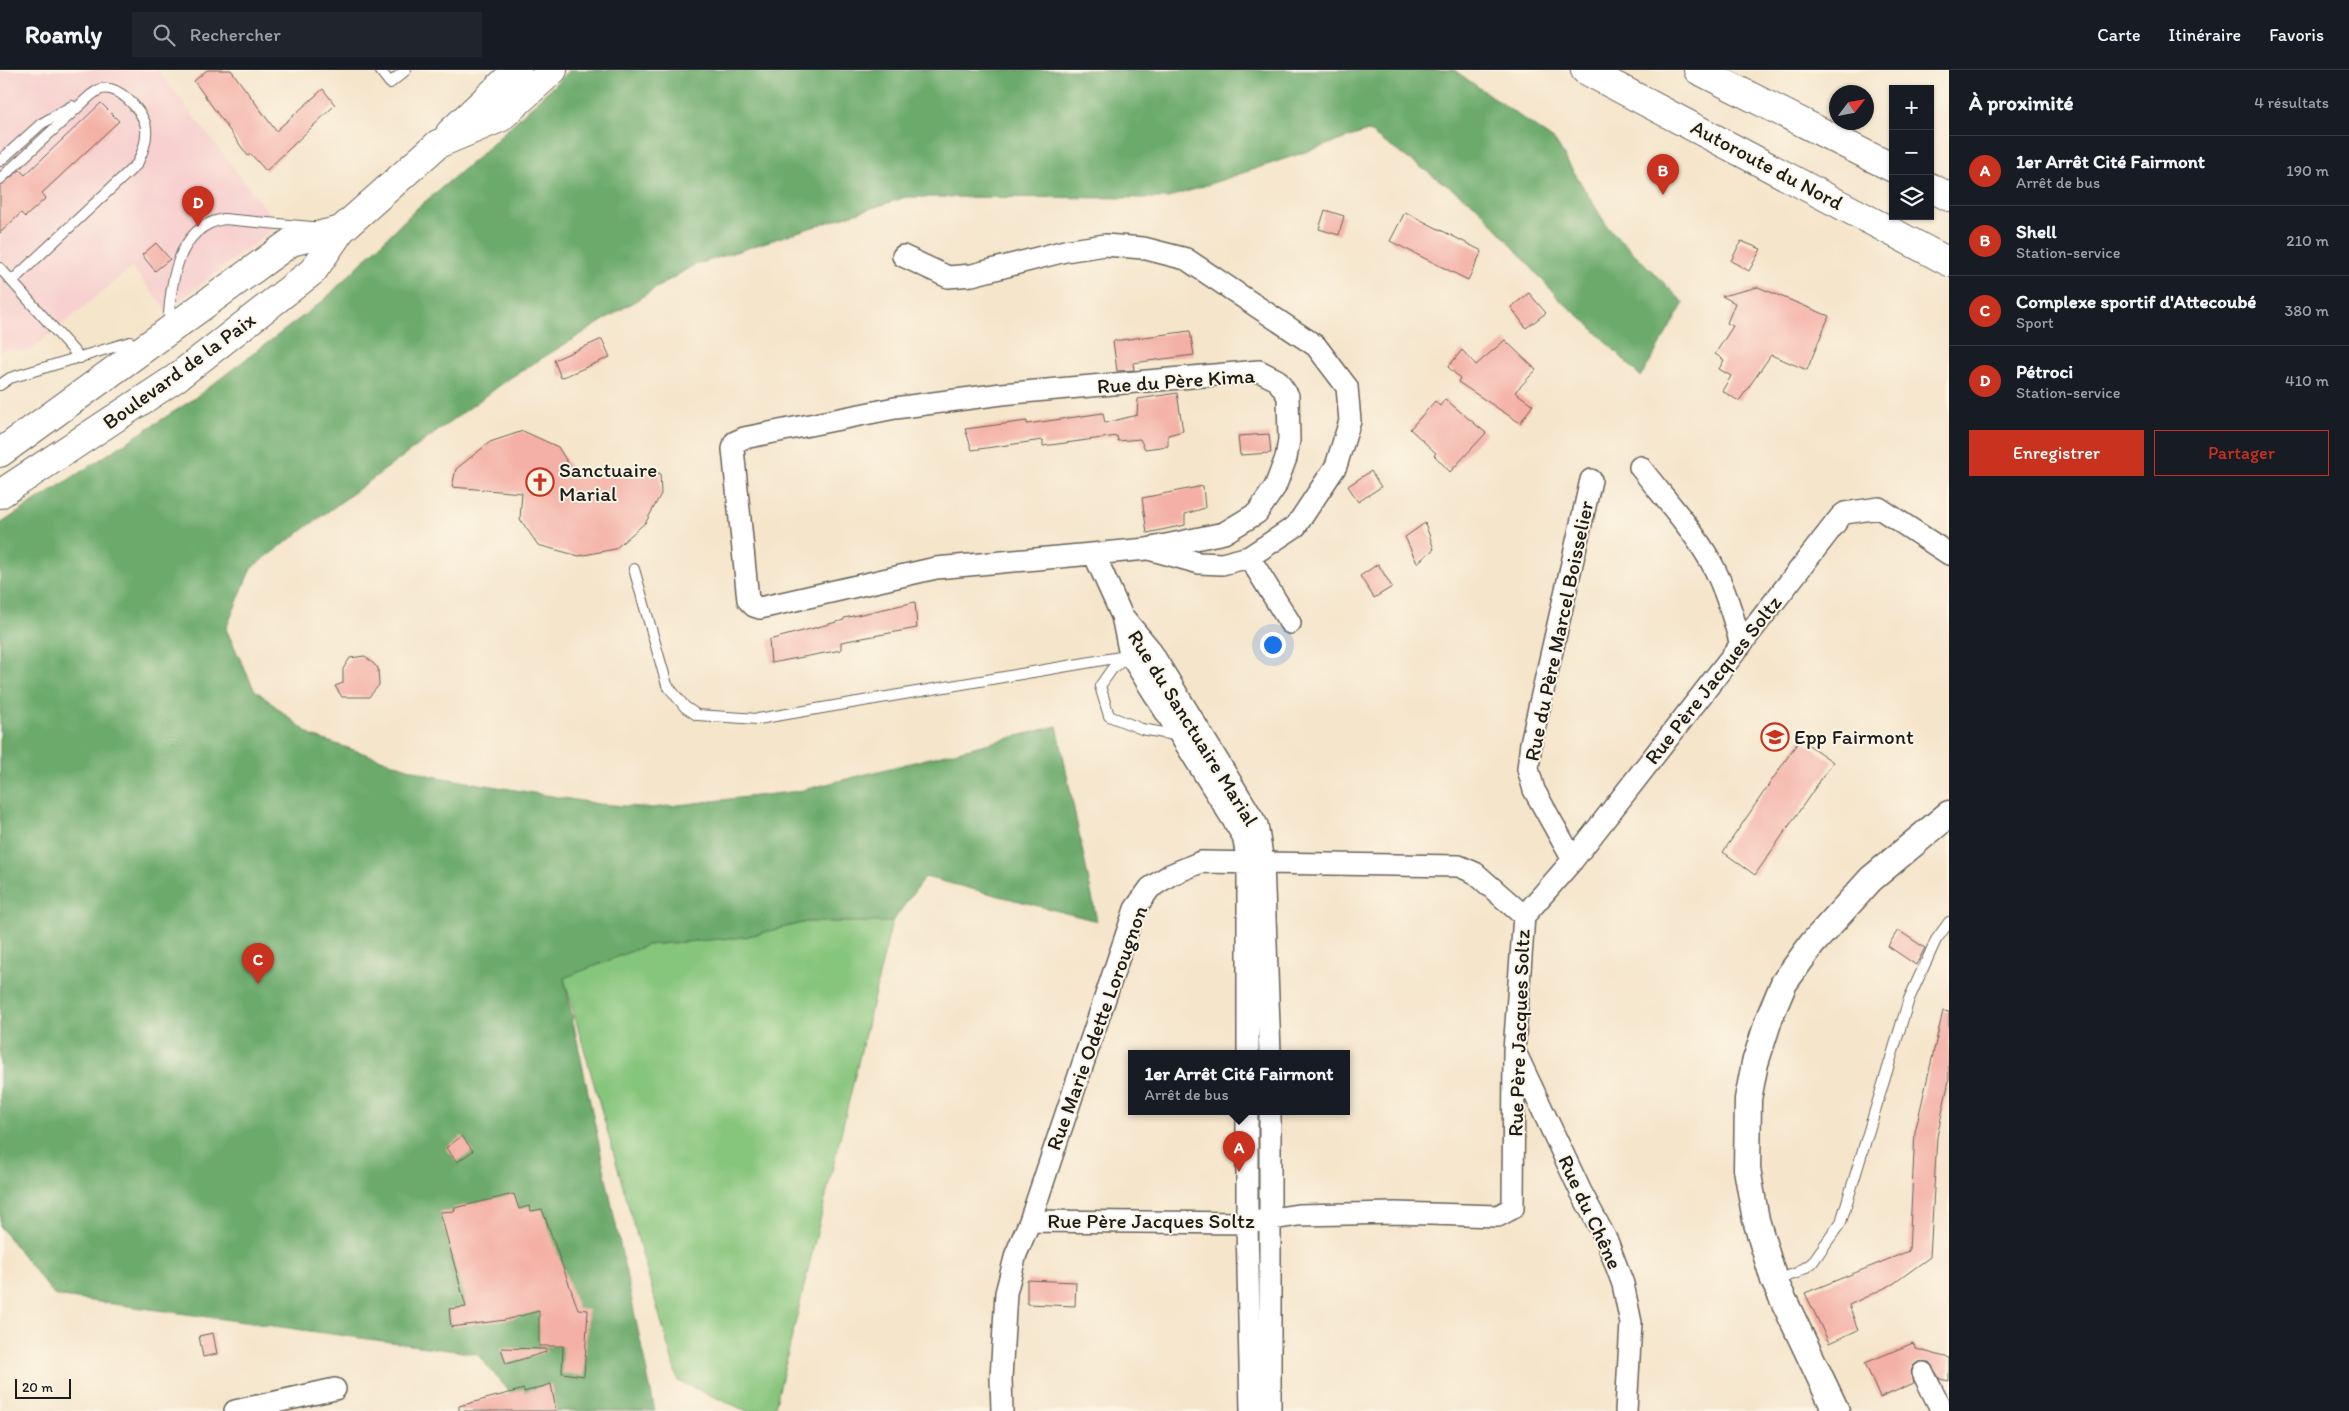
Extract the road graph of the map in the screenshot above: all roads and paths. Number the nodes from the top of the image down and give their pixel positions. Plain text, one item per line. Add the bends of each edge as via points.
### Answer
1 (380, 70) edge
2 (406, 70) edge
3 (496, 70) edge
4 (517, 70) edge
5 (553, 70) edge
6 (1585, 70) edge
7 (1698, 70) edge
8 (91, 95) junction
9 (438, 144) junction
10 (0, 161) edge
11 (1889, 166) edge
12 (0, 179) edge
13 (1934, 189) edge
14 (1949, 197) edge
15 (341, 230) junction
16 (903, 256) dead end
17 (1949, 262) edge
18 (0, 268) edge
19 (12, 281) junction
20 (168, 333) junction
21 (139, 354) junction
22 (80, 358) junction
23 (0, 384) edge
24 (0, 453) edge
25 (1640, 467) dead end
26 (1591, 480) dead end
27 (0, 494) edge
28 (1147, 549) junction
29 (1094, 554) junction
30 (1949, 554) edge
31 (1249, 557) junction
32 (634, 569) dead end
33 (1290, 623) dead end
34 (1741, 644) junction
35 (1139, 652) junction
36 (1180, 736) junction
37 (1949, 814) edge
38 (1573, 860) junction
39 (1256, 862) junction
40 (1524, 916) junction
41 (1949, 922) edge
42 (1248, 1050) edge
43 (1270, 1050) edge
44 (1514, 1051) junction
45 (1247, 1115) edge
46 (1270, 1115) edge
47 (1270, 1220) junction
48 (1030, 1221) junction
49 (1246, 1223) junction
50 (1774, 1280) junction
51 (1923, 1374) dead end
52 (335, 1389) dead end
53 (235, 1411) edge
54 (1002, 1411) edge
55 (1251, 1411) edge
56 (1270, 1411) edge
57 (1626, 1411) edge
58 (1836, 1411) edge
59 (1942, 1411) edge

1 - 2 lane via 390,83
3 - 9 main road
4 - 9 main road
5 - 9 main road via 500,118
6 - 17 main road, Autoroute du Nord
7 - 11 main road
8 - 10 lane via 41,124
8 - 12 lane
8 - 19 lane via 102,89 114,90 125,96 145,123 144,150 137,164 123,179
9 - 15 main road, Boulevard de la Paix
13 - 14 main road
15 - 20 main road, Boulevard de la Paix via 291,242
15 - 20 lane via 224,219 210,221 190,237 183,250 171,287
15 - 27 main road, Boulevard de la Paix via 313,270 176,378
16 - 31 street via 948,277 972,275 1065,251 1105,246 1143,248 1186,259 1316,346 1347,387 1350,421 1336,466 1296,526
18 - 19 lane
19 - 22 lane
20 - 21 main road, Boulevard de la Paix
21 - 22 lane via 130,342
21 - 24 main road, Boulevard de la Paix
22 - 23 lane via 10,378
25 - 34 street via 1688,527 1711,562 1730,603
26 - 38 street, Rue du Père Marcel Boisselier via 1531,743 1528,769 1538,797
28 - 29 street, Rue du Père Kima
28 - 29 street, Rue du Père Kima via 1224,534 1257,513 1275,488 1289,440 1288,396 1277,380 1259,371 1002,394 895,408 744,438 735,442 732,450 748,600 760,608 936,568
28 - 31 street via 1199,563 1222,564
29 - 35 street, Rue du Sanctuaire Marial
30 - 34 street, Rue Père Jacques Soltz via 1879,508 1845,513
31 - 33 street
32 - 35 lane via 667,685 685,707 697,715 758,719
34 - 38 street, Rue Père Jacques Soltz
35 - 36 street, Rue du Sanctuaire Marial
35 - 36 lane via 1112,669 1100,686 1109,716 1142,729
35 - 39 street, Rue du Sanctuaire Marial via 1257,825
36 - 39 street, Rue du Sanctuaire Marial
37 - 50 street via 1871,879 1840,912 1784,983 1770,1016 1755,1063 1746,1134 1747,1169 1756,1220
38 - 40 street, Rue Père Jacques Soltz
39 - 40 street, Rue Marie Odette Lorougnon via 1460,866 1475,872
39 - 42 street, Rue du Sanctuaire Marial
39 - 43 street, Rue du Sanctuaire Marial
39 - 48 street, Rue Marie Odette Lorougnon via 1201,862 1150,888 1135,909
40 - 44 street, Rue Père Jacques Soltz
41 - 50 lane via 1936,940 1909,999 1841,1222 1812,1263 1797,1273
44 - 47 street, Rue Père Jacques Soltz via 1513,1208 1498,1216 1298,1215
44 - 57 street, Rue du Chêne via 1608,1241 1623,1284 1631,1322
45 - 49 street
46 - 47 street
47 - 49 street, Rue Père Jacques Soltz
47 - 56 street
48 - 49 street, Rue Père Jacques Soltz
48 - 54 street, Rue Marie Odette Lorougnon via 1016,1254 1006,1293
49 - 55 street
50 - 58 street
51 - 59 street
52 - 53 street

